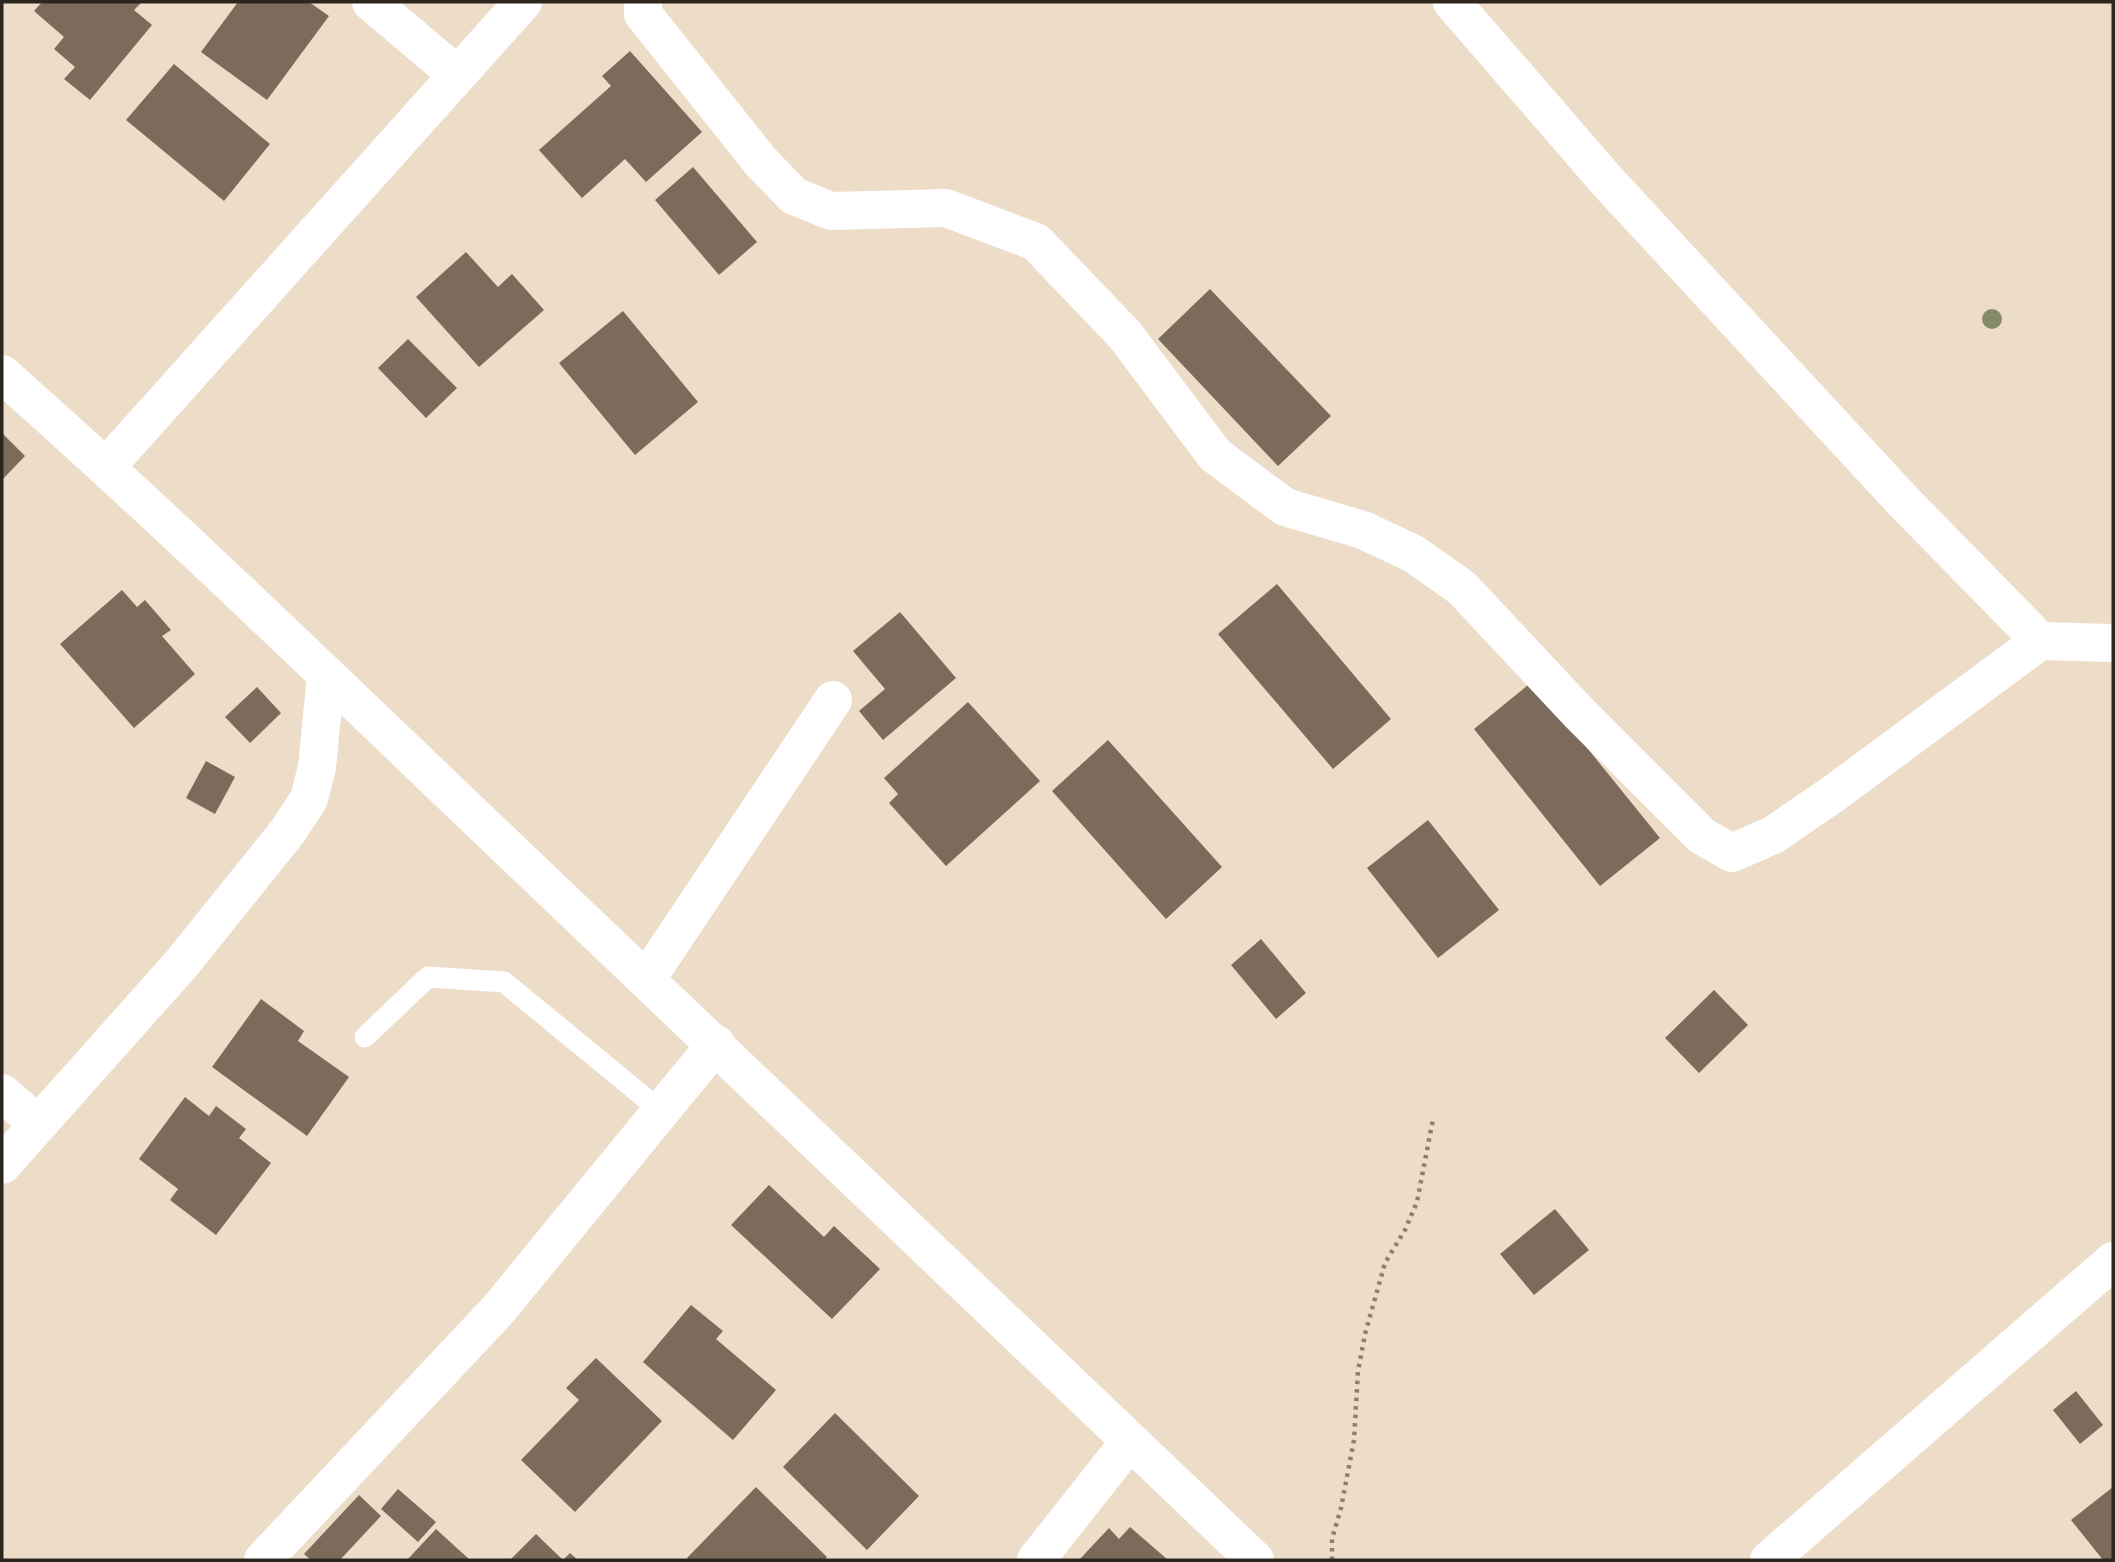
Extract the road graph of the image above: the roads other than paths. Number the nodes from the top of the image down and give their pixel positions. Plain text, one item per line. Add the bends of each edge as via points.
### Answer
1 (371, 2) edge
2 (523, 2) edge
3 (643, 2) edge
4 (1452, 2) edge
5 (456, 74) junction
6 (2, 374) edge
7 (106, 467) junction
8 (2040, 641) junction
9 (2113, 643) edge
10 (326, 674) junction
11 (833, 700) dead end
12 (646, 980) junction
13 (365, 1037) dead end
14 (716, 1044) junction
15 (2, 1093) edge
16 (661, 1111) junction
17 (37, 1123) junction
18 (2, 1165) edge
19 (2113, 1261) edge
20 (1130, 1440) junction
21 (263, 1560) edge
22 (1036, 1560) edge
23 (1255, 1560) edge
24 (1769, 1560) edge

1 - 5 street
2 - 5 street
3 - 8 street via 643,14 761,162 794,196 831,211 946,208 1036,242 1125,335 1215,456 1285,507 1363,530 1414,554 1462,589 1702,836 1732,853 1773,835 1833,794
4 - 8 street via 1607,181 1902,500
5 - 7 street
6 - 7 street
7 - 10 street
8 - 9 street
10 - 12 street
10 - 17 street via 317,767 309,799 182,962
11 - 12 street
12 - 14 street
13 - 16 lane via 428,977 504,982
14 - 16 street
14 - 20 street
15 - 17 street
16 - 21 street via 498,1310
17 - 18 street
19 - 24 street
20 - 22 street
20 - 23 street

